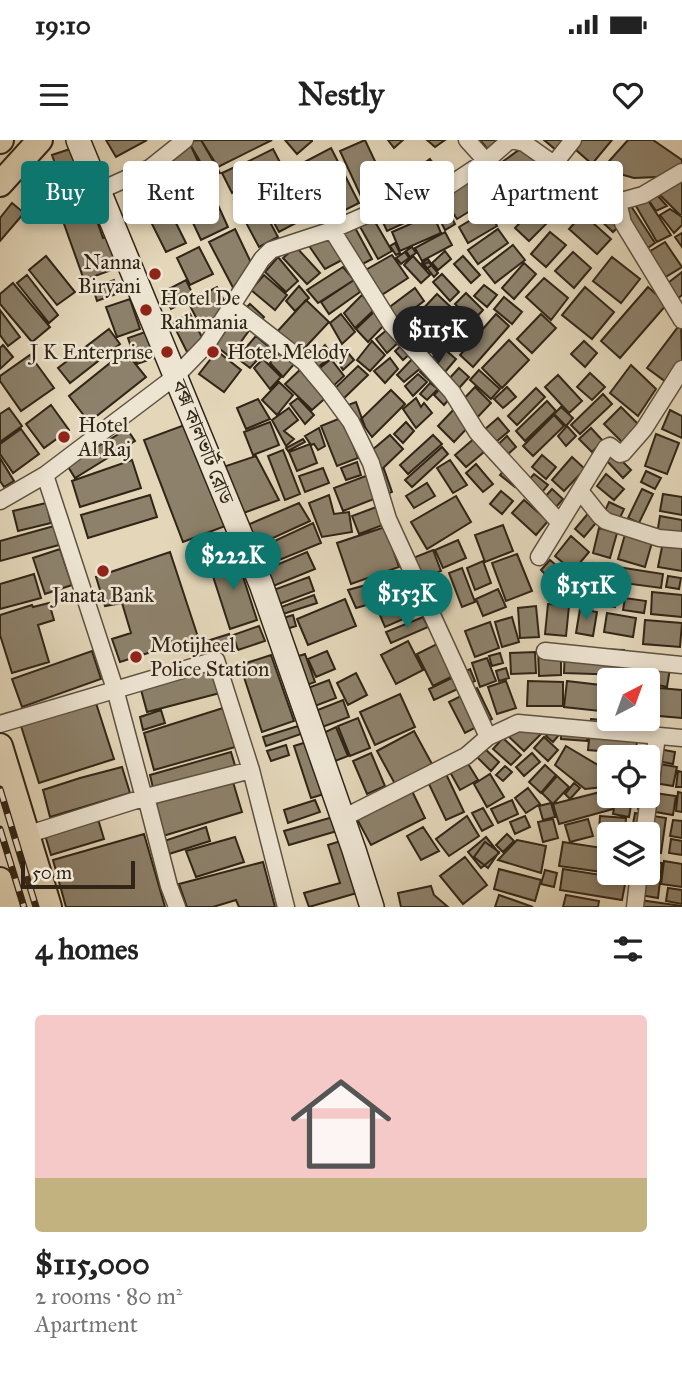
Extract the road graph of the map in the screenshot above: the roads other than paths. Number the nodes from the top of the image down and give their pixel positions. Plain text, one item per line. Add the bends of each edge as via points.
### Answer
1 (40, 140) edge
2 (78, 140) edge
3 (185, 140) edge
4 (467, 140) edge
5 (511, 140) edge
6 (573, 140) edge
7 (87, 161) edge
8 (486, 161) joint
9 (550, 161) edge
10 (556, 161) edge
11 (682, 172) edge
12 (468, 173) edge
13 (0, 184) edge
14 (109, 186) edge
15 (623, 201) edge
16 (109, 215) edge
17 (623, 223) edge
18 (332, 230) junction
19 (232, 306) junction
20 (682, 320) edge
21 (682, 369) edge
22 (176, 376) junction
23 (45, 475) junction
24 (580, 491) junction
25 (0, 501) edge
26 (560, 523) junction
27 (682, 540) edge
28 (539, 557) dead end
29 (545, 651) dead end
30 (682, 665) edge
31 (115, 689) junction
32 (0, 724) edge
33 (657, 736) junction
34 (488, 737) junction
35 (682, 738) edge
36 (0, 746) edge
37 (251, 770) junction
38 (146, 797) junction
39 (343, 818) junction
40 (646, 822) edge
41 (26, 835) junction
42 (0, 880) edge
43 (638, 885) edge
44 (46, 906) edge
45 (8, 907) edge
46 (177, 907) edge
47 (286, 907) edge
48 (370, 907) edge
49 (635, 907) edge

1 - 13 main road
2 - 7 street, বক্স কালভার্ট রোড
3 - 14 street via 150,168
4 - 8 street
5 - 8 street
5 - 9 street via 524,143
6 - 10 street
11 - 15 street via 643,195
12 - 18 street via 429,199 382,208
16 - 22 street, বক্স কালভার্ট রোড
17 - 20 street
18 - 19 street via 271,250
18 - 26 street via 391,324 452,392 477,432
19 - 22 street
19 - 34 street via 304,362 351,422 371,463 388,519
21 - 24 street via 644,429 623,453 608,446
22 - 23 street
22 - 39 street, বক্স কালভার্ট রোড via 261,584
23 - 25 street
23 - 31 street
24 - 26 street
24 - 27 street via 606,521 659,538
26 - 28 street
29 - 30 street
31 - 32 street
31 - 37 street via 216,660
31 - 38 street
33 - 34 street via 518,723
33 - 35 street
33 - 40 street
34 - 39 street via 466,756
36 - 41 main road
37 - 38 street
37 - 47 street
38 - 41 street
38 - 46 street
39 - 48 street, বক্স কালভার্ট রোড
41 - 44 main road
42 - 45 main road
43 - 49 street

